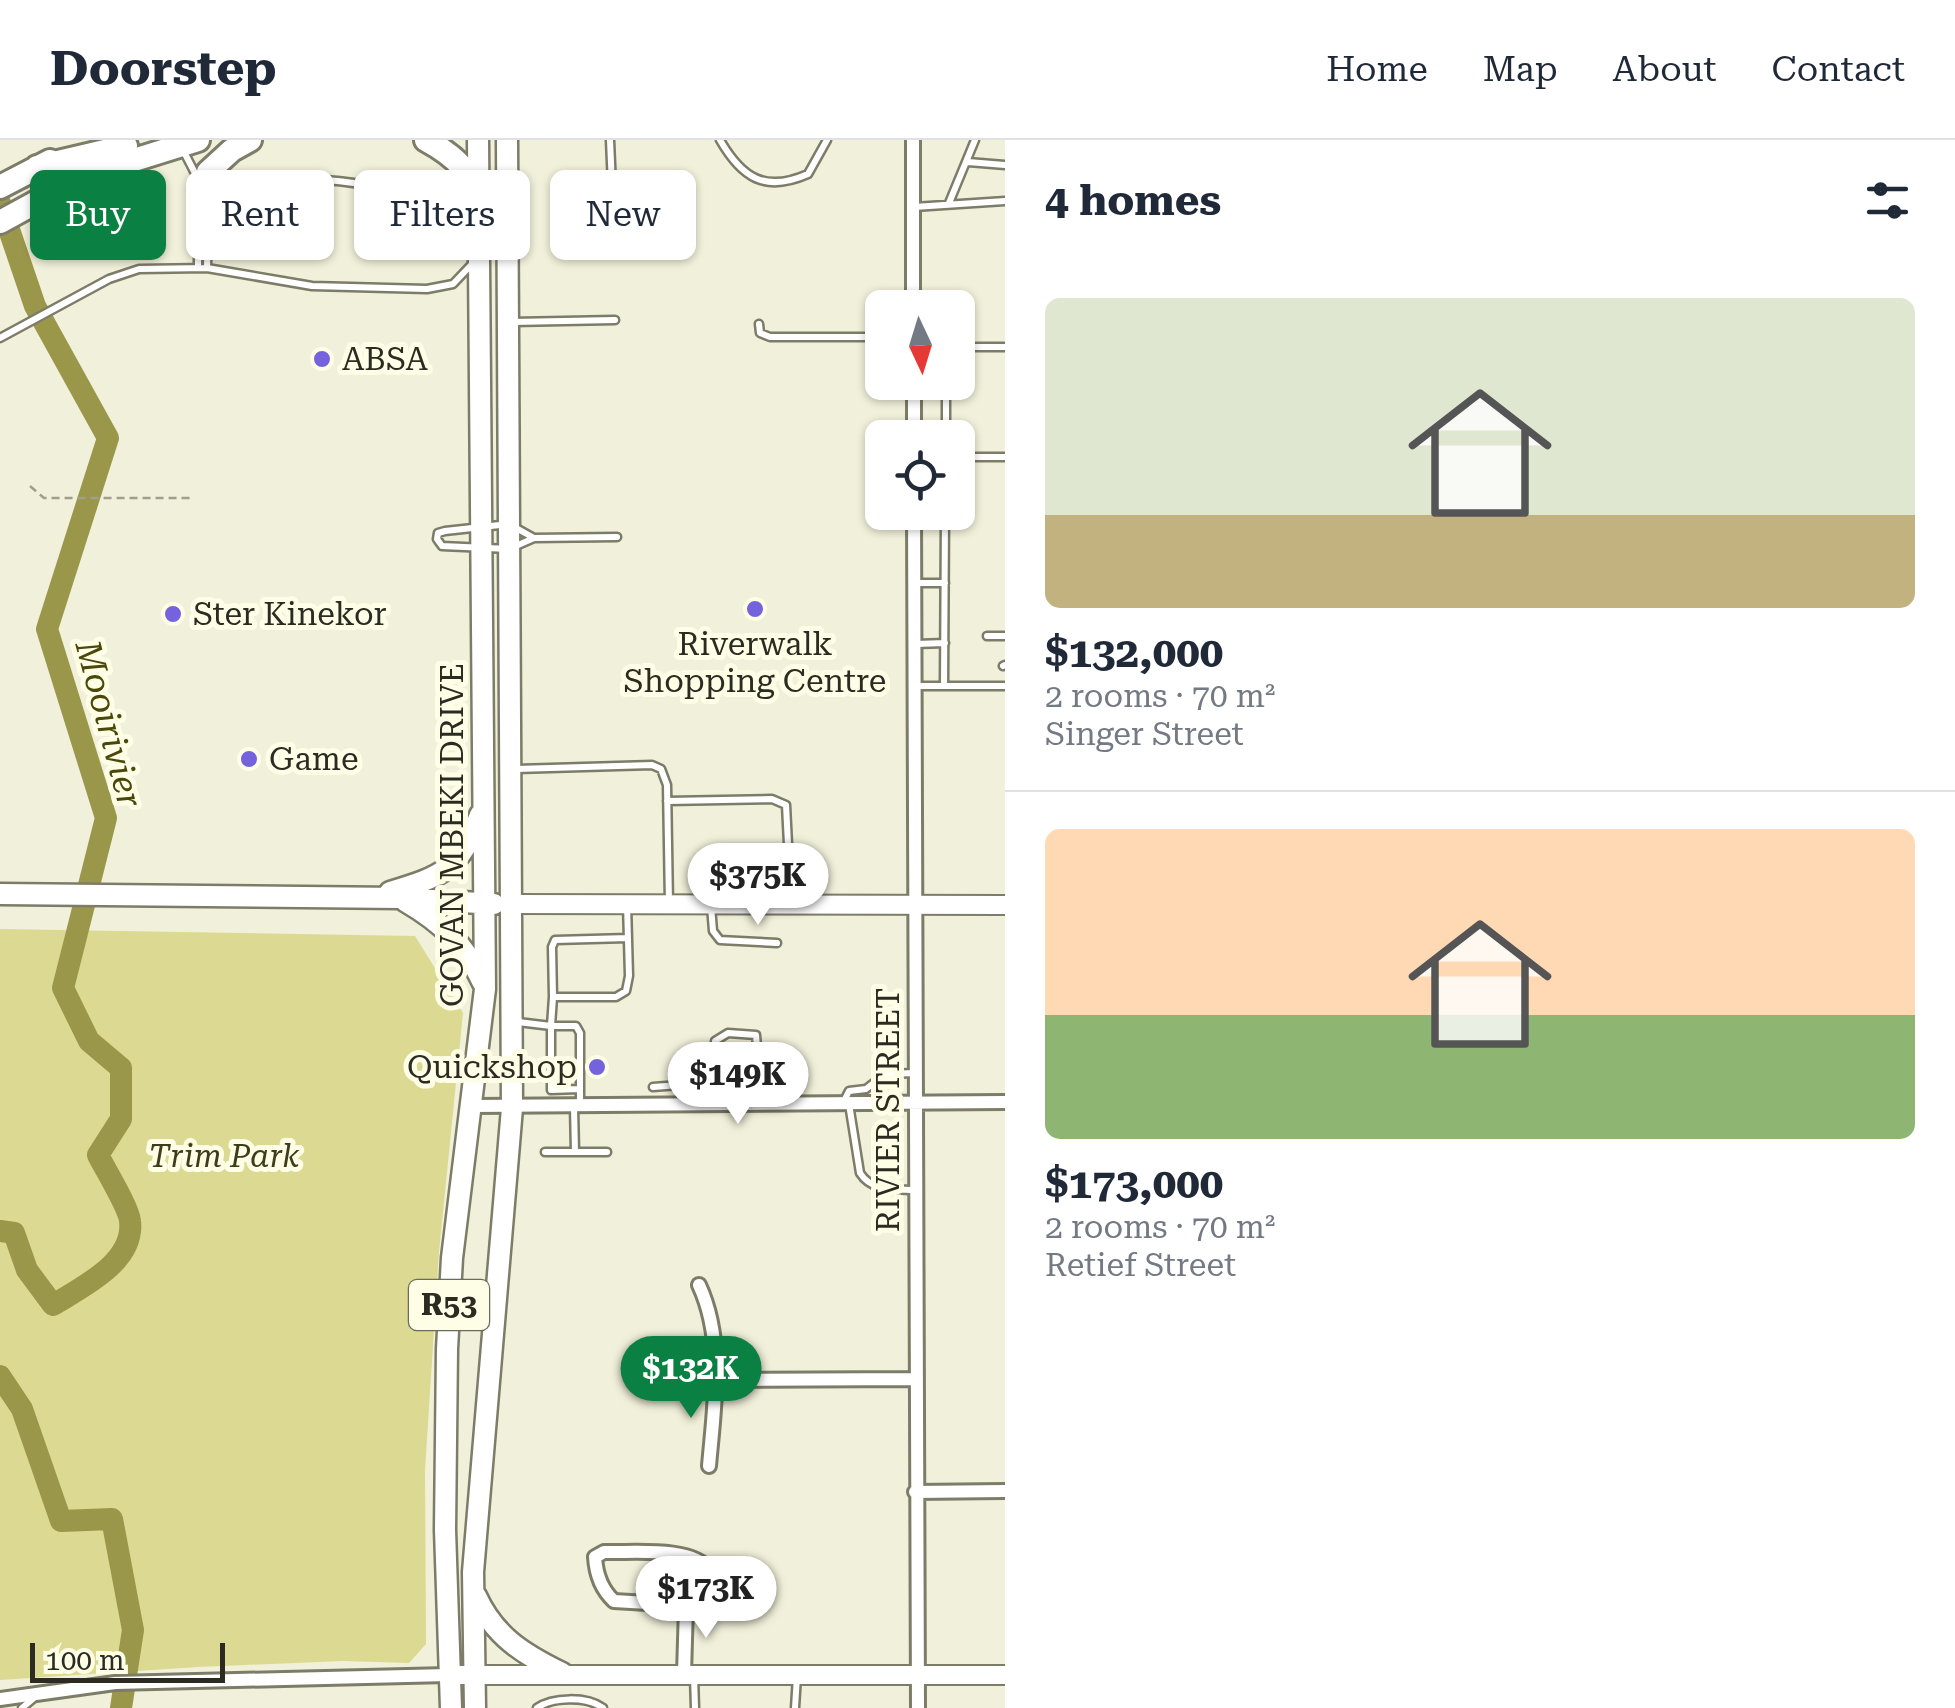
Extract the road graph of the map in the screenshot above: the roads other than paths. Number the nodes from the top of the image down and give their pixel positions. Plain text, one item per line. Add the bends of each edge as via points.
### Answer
1 (102, 140) edge
2 (150, 140) edge
3 (250, 140) edge
4 (426, 140) edge
5 (478, 140) edge
6 (507, 140) edge
7 (610, 140) edge
8 (720, 140) edge
9 (827, 140) edge
10 (913, 140) edge
11 (975, 140) edge
12 (198, 153) edge
13 (968, 162) junction
14 (1005, 165) edge
15 (465, 170) edge
16 (478, 170) edge
17 (611, 170) edge
18 (29, 171) junction
19 (0, 187) edge
20 (1005, 200) edge
21 (950, 203) junction
22 (913, 208) junction
23 (0, 222) edge
24 (475, 260) edge
25 (479, 260) edge
26 (203, 267) junction
27 (913, 290) edge
28 (616, 320) dead end
29 (508, 322) junction
30 (759, 324) dead end
31 (865, 337) edge
32 (0, 338) edge
33 (975, 347) edge
34 (1005, 347) edge
35 (975, 457) edge
36 (1005, 457) edge
37 (509, 524) junction
38 (482, 526) junction
39 (914, 530) edge
40 (945, 530) edge
41 (534, 538) junction
42 (617, 538) dead end
43 (510, 549) junction
44 (482, 550) junction
45 (945, 582) junction
46 (914, 583) junction
47 (987, 636) dead end
48 (1005, 636) edge
49 (944, 643) junction
50 (914, 644) junction
51 (914, 686) junction
52 (944, 686) junction
53 (1005, 686) edge
54 (510, 770) junction
55 (667, 801) junction
56 (484, 805) junction
57 (0, 894) edge
58 (400, 898) junction
59 (370, 899) junction
60 (627, 903) junction
61 (484, 904) junction
62 (511, 904) junction
63 (669, 904) junction
64 (711, 904) junction
65 (792, 904) junction
66 (915, 904) junction
67 (1005, 905) edge
68 (628, 938) junction
69 (777, 943) dead end
70 (486, 989) junction
71 (553, 997) junction
72 (512, 1021) junction
73 (550, 1026) junction
74 (916, 1073) junction
75 (760, 1074) dead end
76 (670, 1085) junction
77 (653, 1087) dead end
78 (579, 1089) junction
79 (1005, 1102) edge
80 (846, 1104) junction
81 (916, 1104) junction
82 (471, 1106) junction
83 (671, 1106) junction
84 (577, 1107) junction
85 (512, 1108) junction
86 (545, 1152) dead end
87 (575, 1152) junction
88 (607, 1152) dead end
89 (916, 1190) junction
90 (699, 1285) dead end
91 (916, 1379) junction
92 (716, 1380) junction
93 (709, 1466) dead end
94 (1005, 1490) edge
95 (915, 1492) junction
96 (472, 1590) junction
97 (686, 1606) junction
98 (562, 1673) junction
99 (448, 1674) junction
100 (474, 1674) junction
101 (689, 1674) junction
102 (797, 1675) junction
103 (918, 1676) junction
104 (1005, 1676) edge
105 (40, 1692) junction
106 (0, 1699) edge
107 (22, 1708) edge
108 (451, 1708) edge
109 (475, 1708) edge
110 (537, 1708) edge
111 (603, 1708) edge
112 (696, 1708) edge
113 (795, 1708) edge
114 (918, 1708) edge

1 - 18 highway
2 - 18 highway
3 - 12 highway via 232,150
4 - 15 highway
5 - 16 main road, GOVAN MBEKI DRIVE / R53
6 - 29 main road, GOVAN MBEKI DRIVE / R53
7 - 17 lane
8 - 9 lane via 742,172 782,181 808,174
10 - 22 street
11 - 13 lane
12 - 23 highway via 86,176
12 - 26 lane
12 - 26 lane
13 - 14 lane
13 - 21 lane
18 - 19 highway
20 - 21 lane
21 - 22 lane
22 - 27 street
24 - 26 lane via 453,284 427,289 312,286
25 - 38 main road, GOVAN MBEKI DRIVE / R53
26 - 32 lane via 138,269 109,278
28 - 29 lane
29 - 37 main road, GOVAN MBEKI DRIVE / R53
30 - 31 lane via 760,333 770,337
33 - 34 lane
35 - 36 lane
37 - 38 lane
37 - 41 lane
37 - 43 main road, GOVAN MBEKI DRIVE / R53
38 - 44 main road, GOVAN MBEKI DRIVE / R53
38 - 44 lane via 440,532 437,538 442,546
39 - 46 street, RIVIER STREET
40 - 45 lane
41 - 42 lane
41 - 43 lane
43 - 44 lane
43 - 54 main road, GOVAN MBEKI DRIVE / R53
44 - 56 main road, GOVAN MBEKI DRIVE / R53
45 - 46 lane
45 - 49 lane
46 - 50 street, RIVIER STREET
47 - 48 lane
49 - 50 lane
49 - 52 lane
50 - 51 street, RIVIER STREET
51 - 52 lane
51 - 66 street, RIVIER STREET
52 - 53 lane
54 - 55 lane via 652,765 666,775
54 - 62 main road, GOVAN MBEKI DRIVE / R53
55 - 63 lane
55 - 65 lane via 786,805
56 - 59 main road via 467,846 439,876
56 - 61 main road, GOVAN MBEKI DRIVE / R53
57 - 59 main road
58 - 59 main road
58 - 61 main road
58 - 70 main road via 452,934
60 - 62 street
60 - 63 street
60 - 68 lane
61 - 62 main road
61 - 70 main road, GOVAN MBEKI DRIVE / R53
62 - 72 main road, GOVAN MBEKI DRIVE / R53
63 - 64 street
64 - 65 street
64 - 69 lane via 720,940
65 - 66 street
66 - 67 street
66 - 74 street, RIVIER STREET
68 - 71 lane via 626,992
68 - 71 lane via 555,940
70 - 82 main road, GOVAN MBEKI DRIVE / R53
71 - 73 lane
72 - 73 lane
72 - 85 main road, GOVAN MBEKI DRIVE / R53
73 - 78 lane via 576,1026 580,1033
73 - 78 lane via 551,1090
74 - 80 lane via 881,1076 866,1089 848,1091
74 - 81 street, RIVIER STREET
75 - 76 lane via 756,1035 728,1033 715,1041 709,1080
76 - 77 lane
76 - 83 lane
78 - 84 lane
79 - 81 street
80 - 81 street
80 - 83 street
80 - 89 lane via 865,1182
81 - 89 street, RIVIER STREET
82 - 85 street
82 - 99 main road, GOVAN MBEKI DRIVE / R53 via 447,1349
83 - 84 street
84 - 85 street
84 - 87 lane
85 - 96 main road, GOVAN MBEKI DRIVE / R53
86 - 87 lane
87 - 88 lane
89 - 91 street, RIVIER STREET
90 - 92 street via 711,1318
91 - 92 street
91 - 95 street, RIVIER STREET
92 - 93 street
94 - 95 street
95 - 103 street, RIVIER STREET
96 - 98 main road via 502,1636
96 - 100 main road, GOVAN MBEKI DRIVE / R53
97 - 97 street via 614,1601 595,1557 604,1552 699,1559 709,1570 709,1594
97 - 101 street
98 - 100 street
98 - 101 street
99 - 100 street
99 - 105 street via 116,1683
99 - 108 main road, GOVAN MBEKI DRIVE / R53
100 - 109 main road, GOVAN MBEKI DRIVE / R53
101 - 102 street
101 - 112 lane
102 - 103 street
102 - 113 lane
103 - 104 street
103 - 114 street, RIVIER STREET
105 - 106 street
105 - 107 lane
110 - 111 lane via 590,1700

